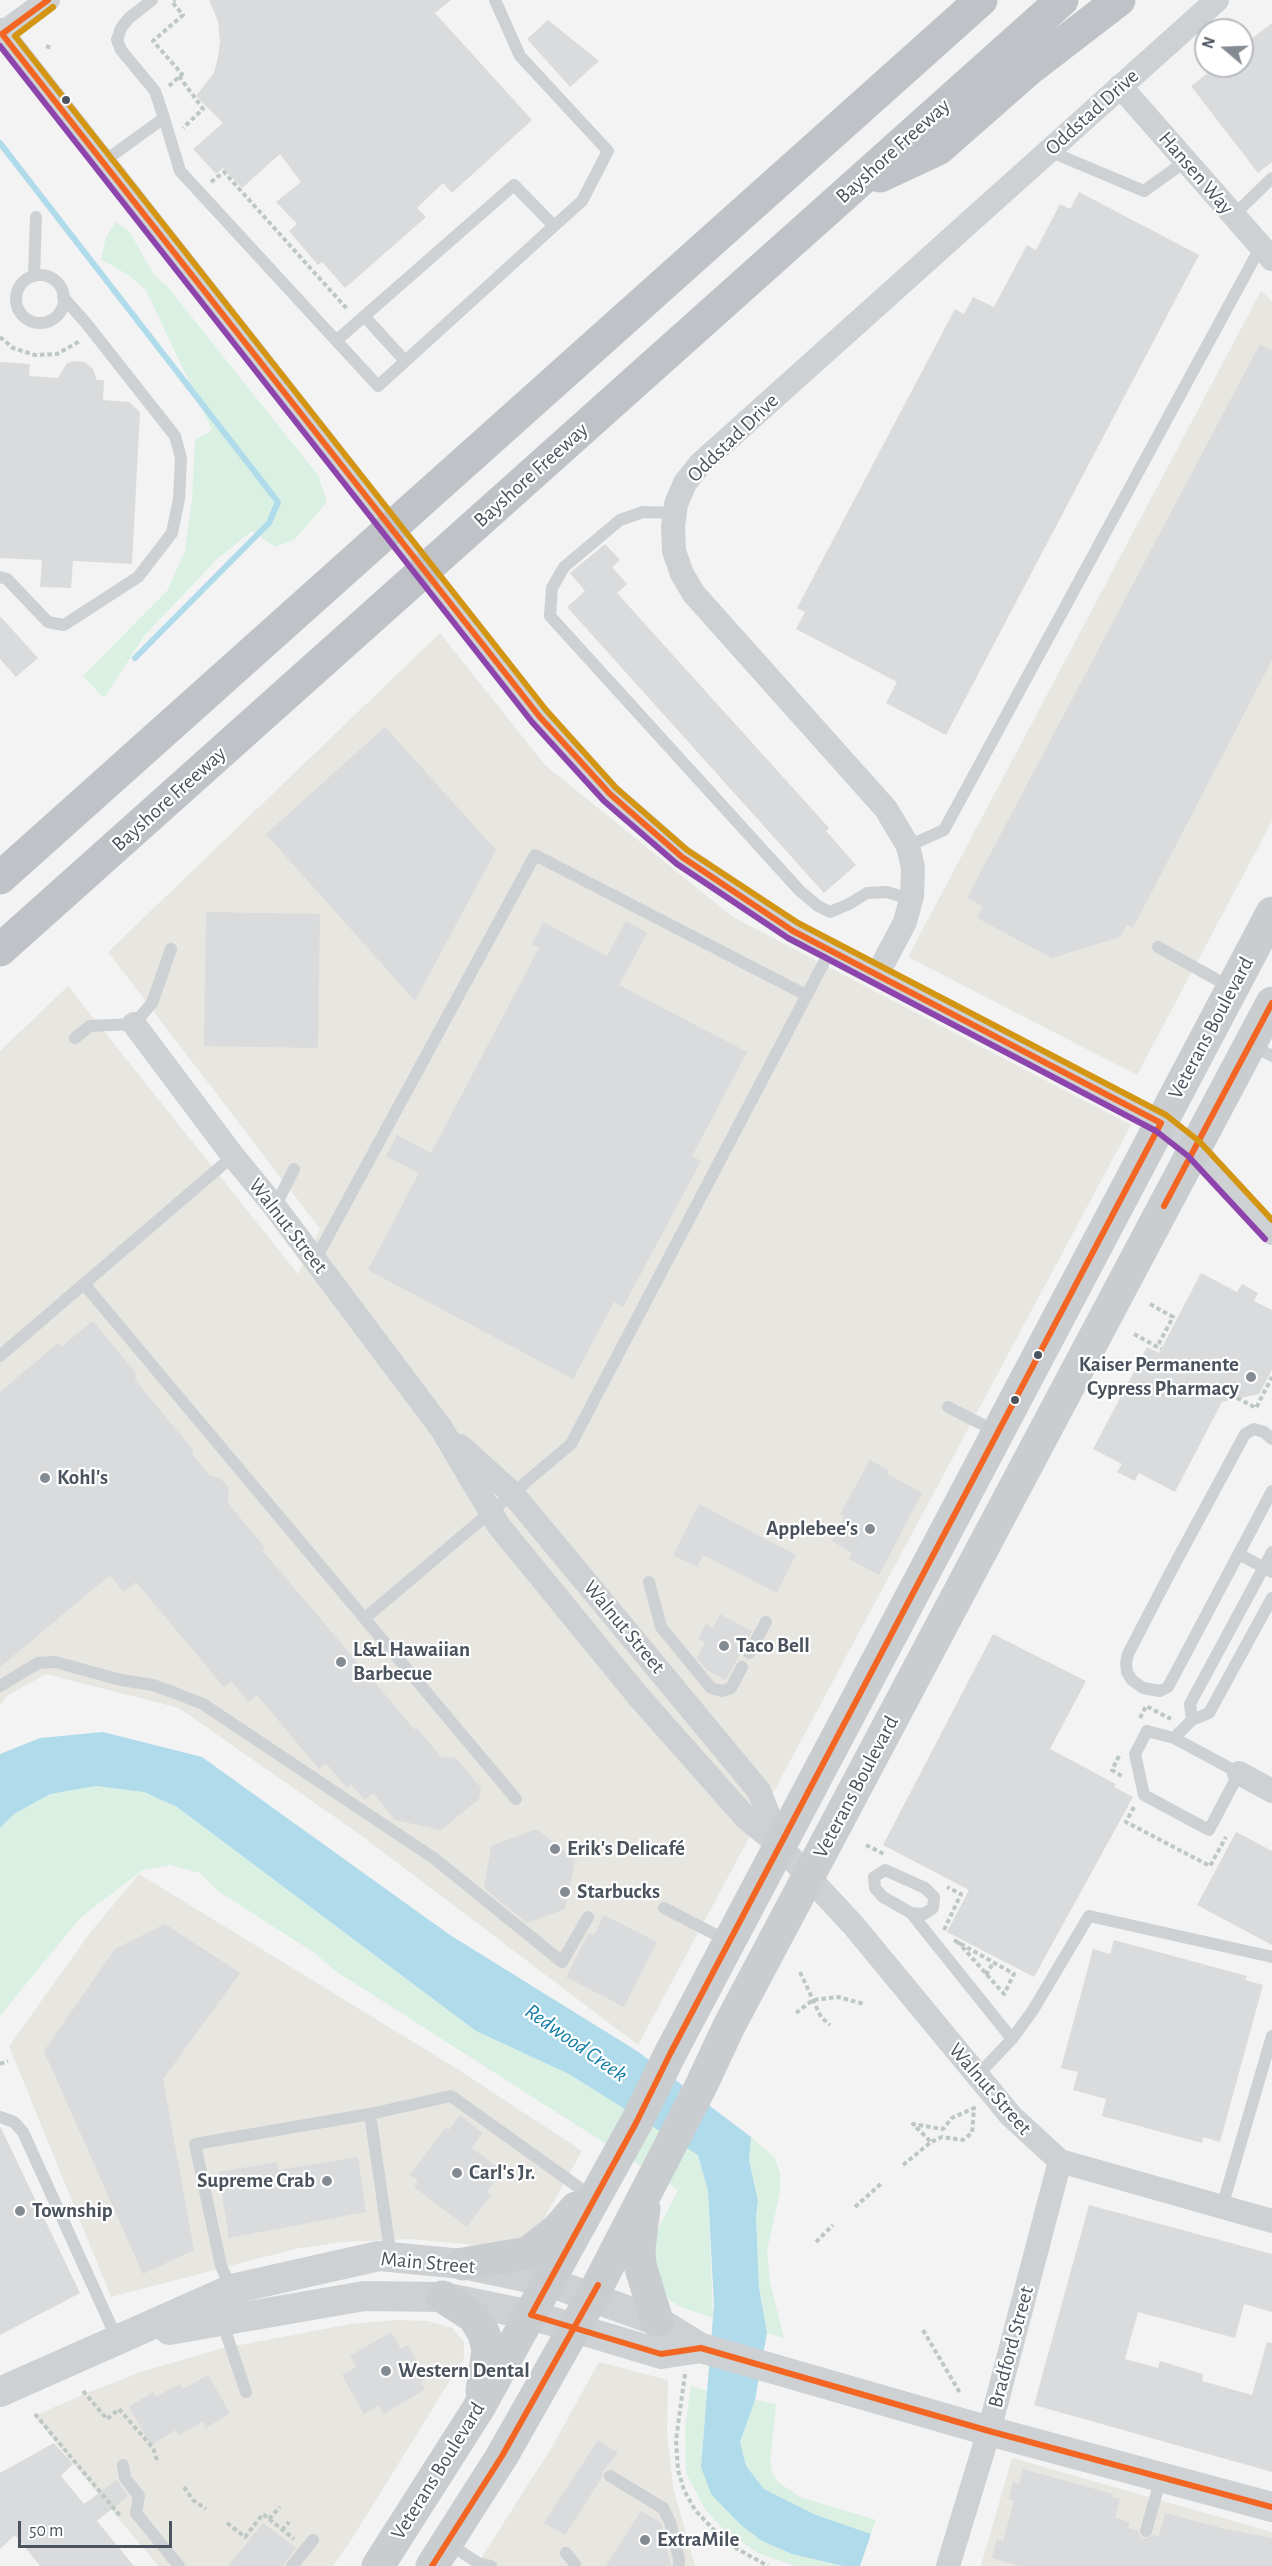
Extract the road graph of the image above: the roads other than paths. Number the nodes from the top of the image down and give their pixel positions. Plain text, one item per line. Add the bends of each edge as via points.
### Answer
1 (48, 0) edge
2 (152, 0) edge
3 (495, 0) edge
4 (955, 0) edge
5 (981, 0) edge
6 (1062, 0) edge
7 (1119, 0) edge
8 (1216, 0) edge
9 (1, 33) edge
10 (1120, 87) junction
11 (164, 118) junction
12 (813, 150) junction
13 (1049, 151) junction
14 (1186, 161) junction
15 (103, 162) junction
16 (1272, 178) edge
17 (849, 190) junction
18 (1234, 216) junction
19 (36, 217) dead end
20 (554, 226) junction
21 (1268, 252) edge
22 (34, 276) junction
23 (63, 297) junction
24 (361, 319) junction
25 (337, 340) junction
26 (405, 361) junction
27 (675, 513) junction
28 (0, 577) edge
29 (908, 846) junction
30 (0, 878) edge
31 (910, 899) junction
32 (1272, 913) edge
33 (1158, 947) dead end
34 (171, 949) dead end
35 (0, 950) edge
36 (830, 951) junction
37 (877, 975) junction
38 (1233, 988) junction
39 (806, 995) junction
40 (1272, 1003) edge
41 (134, 1024) junction
42 (75, 1038) dead end
43 (1261, 1050) edge
44 (1161, 1123) junction
45 (1194, 1149) junction
46 (232, 1156) junction
47 (294, 1169) dead end
48 (275, 1207) junction
49 (1272, 1233) edge
50 (315, 1260) junction
51 (84, 1284) junction
52 (0, 1356) edge
53 (948, 1407) dead end
54 (441, 1428) junction
55 (998, 1433) junction
56 (1272, 1439) edge
57 (1272, 1491) edge
58 (513, 1493) junction
59 (490, 1512) junction
60 (1272, 1552) edge
61 (1239, 1554) junction
62 (1268, 1570) edge
63 (649, 1582) dead end
64 (1272, 1598) edge
65 (365, 1618) junction
66 (766, 1622) dead end
67 (749, 1653) dead end
68 (742, 1667) dead end
69 (0, 1686) edge
70 (1189, 1723) junction
71 (1174, 1738) junction
72 (1239, 1773) junction
73 (1272, 1791) edge
74 (516, 1799) dead end
75 (780, 1846) junction
76 (808, 1877) junction
77 (664, 1908) dead end
78 (911, 1913) junction
79 (588, 1917) dead end
80 (729, 1941) junction
81 (1272, 1957) edge
82 (1272, 2036) edge
83 (1012, 2039) junction
84 (977, 2076) junction
85 (370, 2114) junction
86 (0, 2118) edge
87 (1060, 2161) junction
88 (597, 2186) junction
89 (646, 2192) junction
90 (1222, 2207) junction
91 (1272, 2221) edge
92 (391, 2258) junction
93 (463, 2264) junction
94 (549, 2282) junction
95 (443, 2297) junction
96 (592, 2297) junction
97 (237, 2306) junction
98 (531, 2315) junction
99 (657, 2321) junction
100 (573, 2329) junction
101 (117, 2340) junction
102 (695, 2349) junction
103 (0, 2392) edge
104 (246, 2392) dead end
105 (478, 2409) junction
106 (989, 2431) junction
107 (123, 2465) dead end
108 (609, 2476) dead end
109 (1162, 2477) junction
110 (1272, 2507) edge
111 (1146, 2531) dead end
112 (313, 2540) dead end
113 (566, 2553) dead end
114 (440, 2554) edge
115 (574, 2564) dead end
116 (179, 2566) edge
117 (292, 2566) edge
118 (378, 2566) edge
119 (491, 2566) edge
120 (679, 2566) edge
121 (948, 2566) edge

1 - 9 street
2 - 11 lane via 129,18 117,40 155,91
3 - 20 lane via 520,56 608,151 582,201
4 - 12 highway
5 - 12 highway
6 - 17 highway, Bayshore Freeway
7 - 17 highway via 1028,70 938,149
8 - 10 street, Oddstad Drive
9 - 15 street
10 - 13 street, Oddstad Drive
10 - 14 street, Hansen Way
11 - 15 lane
11 - 25 lane via 180,171
12 - 30 highway
13 - 14 lane via 1144,191
13 - 27 street, Oddstad Drive via 700,464 685,483
14 - 18 street, Hansen Way
15 - 36 street via 538,716 610,794 692,863 758,909
16 - 18 lane
17 - 35 highway, Bayshore Freeway
18 - 21 street, Hansen Way
19 - 22 lane
20 - 24 lane via 514,185
20 - 26 lane
21 - 29 lane via 944,830
22 - 23 lane via 52,278 59,284
22 - 23 lane via 19,287 16,296 17,305 28,320 37,323 55,318 61,311
23 - 28 lane via 175,436 181,458 172,533 138,577 64,625 48,622 8,579
24 - 25 lane
24 - 26 lane
25 - 26 lane via 378,386
27 - 29 street, Oddstad Drive via 674,551 694,594 886,809
27 - 31 lane via 643,512 620,520 564,567 552,588 550,616 800,891 818,906 830,912 867,893 888,892
29 - 31 street, Oddstad Drive via 913,868
31 - 37 street, Oddstad Drive via 905,922
32 - 38 main road, Veterans Boulevard
33 - 38 lane
34 - 41 lane via 152,1003
36 - 37 street
36 - 39 lane
37 - 44 street
38 - 44 main road, Veterans Boulevard
39 - 50 lane via 535,855
39 - 58 lane via 571,1444
40 - 43 main road, Veterans Boulevard
41 - 42 lane via 90,1026
41 - 46 street, Walnut Street
43 - 45 main road, Veterans Boulevard
44 - 45 street
44 - 55 main road, Veterans Boulevard
45 - 49 street
45 - 76 main road, Veterans Boulevard
46 - 48 street, Walnut Street
46 - 51 lane
47 - 48 lane
48 - 50 street, Walnut Street
50 - 54 street, Walnut Street
51 - 52 lane
51 - 65 lane
53 - 55 lane
54 - 58 street, Walnut Street
54 - 59 street, Walnut Street
55 - 75 main road, Veterans Boulevard
56 - 61 lane via 1254,1429 1239,1443 1128,1654 1127,1672 1132,1680 1150,1691 1168,1687
57 - 61 lane
58 - 59 lane
58 - 75 street, Walnut Street via 759,1791
59 - 65 lane
59 - 75 street, Walnut Street via 638,1696 746,1818
60 - 62 lane
61 - 62 lane
62 - 70 lane via 1190,1704
63 - 68 lane via 662,1627 711,1688 726,1691
64 - 70 lane via 1209,1713
65 - 74 lane
66 - 67 lane
69 - 79 lane via 38,1663 55,1662 153,1685 203,1704 435,1859 562,1962
70 - 71 lane
71 - 72 lane
71 - 72 lane via 1147,1731 1135,1754 1144,1795 1153,1800 1209,1830
72 - 73 street
75 - 76 street, Walnut Street
75 - 80 main road, Veterans Boulevard
76 - 84 street, Walnut Street via 854,1926
76 - 89 main road, Veterans Boulevard
77 - 80 lane
78 - 78 lane via 924,1914 933,1908 934,1897 926,1888 885,1870 874,1877 875,1888 883,1897
78 - 83 lane
80 - 88 main road, Veterans Boulevard
81 - 83 lane via 1089,1916
82 - 90 lane
83 - 84 lane
84 - 87 street, Walnut Street via 1011,2116
85 - 88 lane via 450,2096
85 - 92 lane
85 - 97 lane via 195,2144 221,2266
86 - 101 lane via 14,2122 23,2132
87 - 90 street, Walnut Street
87 - 106 street, Bradford Street
88 - 93 main road via 557,2230 528,2253
88 - 94 main road, Veterans Boulevard
89 - 96 main road, Veterans Boulevard
89 - 99 main road via 640,2265
90 - 91 street, Walnut Street
92 - 93 street, Main Street
92 - 97 street, Main Street via 379,2256
93 - 94 street, Main Street
94 - 96 street, Main Street
94 - 98 main road, Veterans Boulevard
95 - 97 street, Main Street via 364,2296
95 - 98 street, Main Street
95 - 105 main road via 474,2317 484,2334 487,2368
96 - 99 street, Main Street
96 - 100 main road, Veterans Boulevard
97 - 101 street, Main Street
97 - 104 lane
98 - 100 street, Main Street
98 - 105 main road, Veterans Boulevard
99 - 102 street, Main Street
100 - 102 street, Main Street via 661,2354
100 - 114 main road, Veterans Boulevard via 502,2456
101 - 103 street, Main Street
102 - 106 street, Main Street
105 - 118 main road, Veterans Boulevard
106 - 109 street, Main Street
106 - 121 street, Bradford Street
107 - 116 lane via 125,2478 139,2496 136,2513
108 - 120 lane via 663,2508 670,2522
109 - 110 street, Main Street
109 - 111 lane
112 - 117 lane
113 - 115 lane
114 - 119 lane

